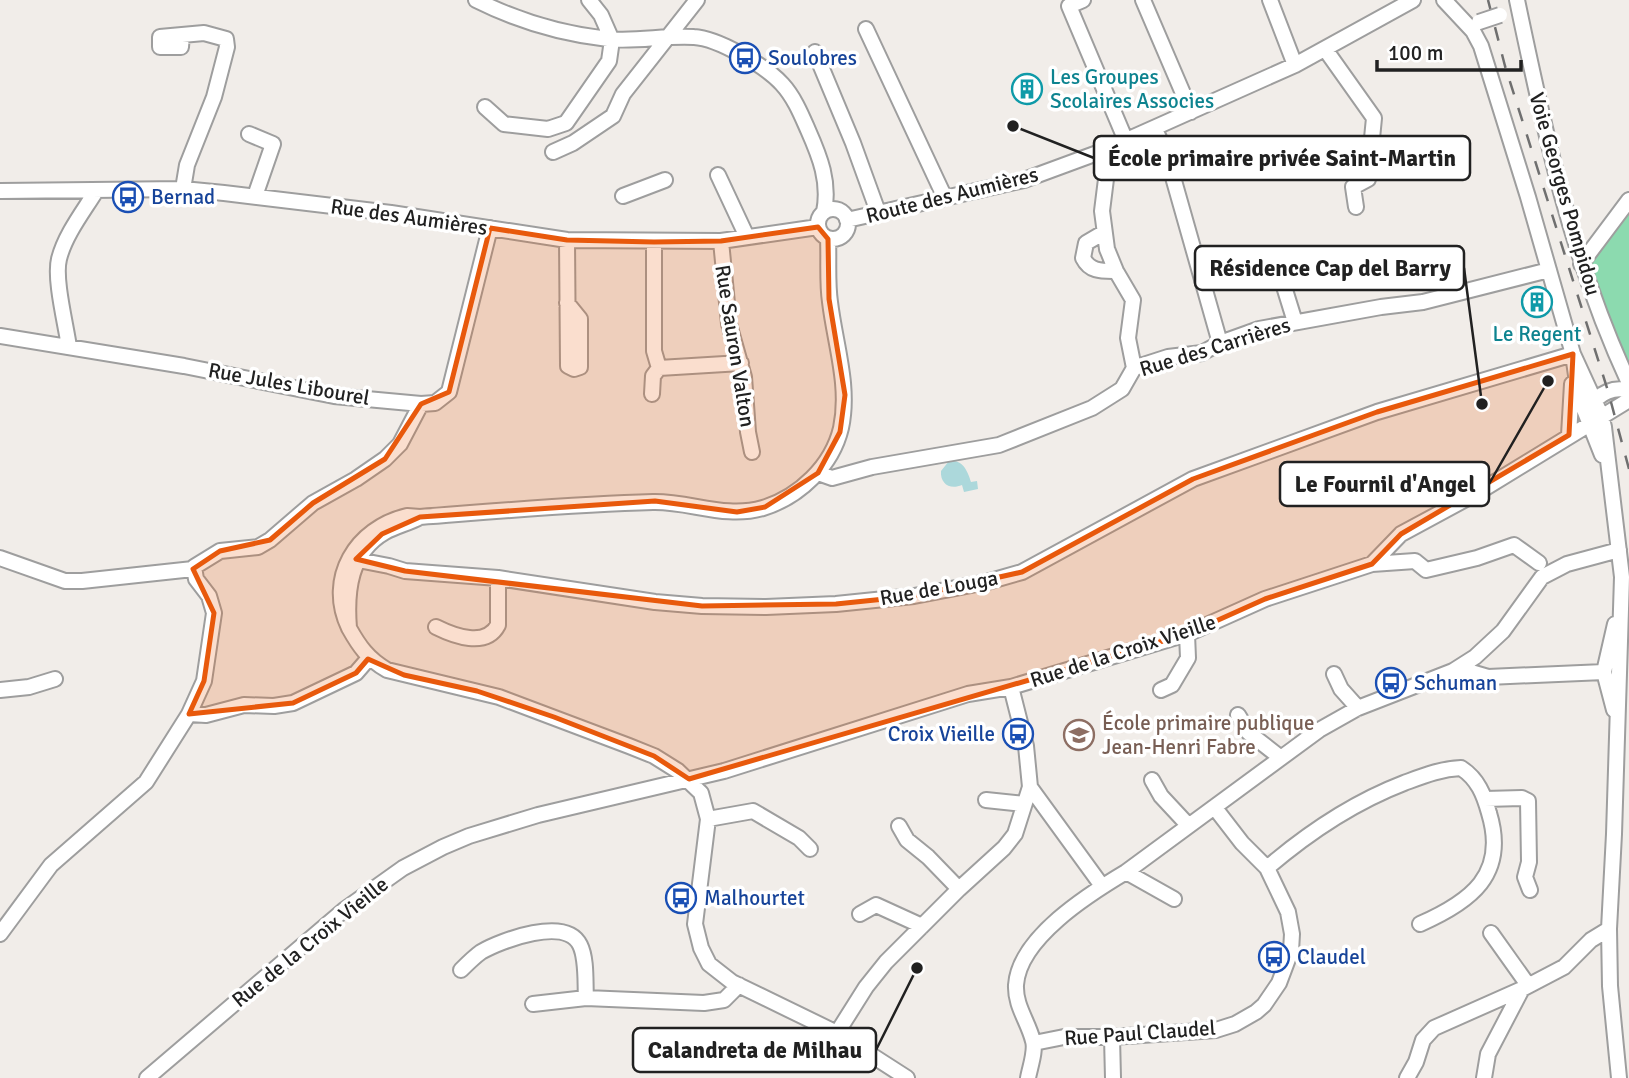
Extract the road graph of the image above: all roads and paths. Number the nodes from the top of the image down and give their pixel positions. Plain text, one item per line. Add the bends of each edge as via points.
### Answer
1 (476, 0) edge
2 (589, 0) edge
3 (698, 0) edge
4 (1083, 0) edge
5 (1143, 0) edge
6 (1270, 0) edge
7 (1413, 0) edge
8 (1444, 0) edge
9 (1518, 4) edge
10 (1474, 24) junction
11 (866, 29) dead end
12 (182, 35) dead end
13 (673, 37) junction
14 (612, 40) junction
15 (1325, 49) junction
16 (815, 52) dead end
17 (1296, 65) junction
18 (485, 107) dead end
19 (1191, 111) junction
20 (1155, 129) junction
21 (249, 134) dead end
22 (1126, 141) junction
23 (553, 152) dead end
24 (1100, 152) junction
25 (823, 166) junction
26 (718, 175) dead end
27 (665, 180) dead end
28 (183, 190) junction
29 (0, 191) edge
30 (96, 191) junction
31 (624, 196) dead end
32 (255, 197) junction
33 (945, 198) junction
34 (1629, 200) edge
35 (1356, 207) dead end
36 (824, 212) junction
37 (878, 212) junction
38 (845, 216) junction
39 (818, 227) junction
40 (490, 228) junction
41 (1103, 233) junction
42 (747, 237) junction
43 (835, 238) junction
44 (566, 240) junction
45 (720, 241) junction
46 (654, 242) junction
47 (1296, 257) dead end
48 (1581, 264) junction
49 (1549, 270) junction
50 (1116, 271) junction
51 (567, 303) dead end
52 (1295, 322) junction
53 (1605, 331) junction
54 (0, 336) edge
55 (1220, 343) junction
56 (69, 347) junction
57 (1573, 354) junction
58 (741, 363) junction
59 (659, 368) junction
60 (1133, 368) junction
61 (1629, 383) edge
62 (1608, 391) junction
63 (652, 394) dead end
64 (1628, 399) edge
65 (1595, 400) junction
66 (421, 404) junction
67 (1593, 418) junction
68 (1569, 435) junction
69 (752, 452) dead end
70 (818, 473) junction
71 (420, 517) junction
72 (376, 538) junction
73 (1619, 550) junction
74 (0, 558) edge
75 (358, 560) junction
76 (1539, 563) dead end
77 (1372, 564) junction
78 (389, 566) junction
79 (193, 569) junction
80 (498, 578) junction
81 (1622, 588) junction
82 (349, 628) junction
83 (436, 628) dead end
84 (1187, 634) junction
85 (369, 658) junction
86 (1453, 671) junction
87 (1604, 672) junction
88 (1334, 674) dead end
89 (55, 679) dead end
90 (1011, 687) junction
91 (0, 690) edge
92 (1161, 690) dead end
93 (1358, 708) junction
94 (188, 714) junction
95 (1238, 715) dead end
96 (1618, 725) junction
97 (1281, 758) junction
98 (670, 764) junction
99 (1152, 780) dead end
100 (696, 787) junction
101 (1030, 787) junction
102 (650, 788) junction
103 (1485, 799) junction
104 (986, 800) dead end
105 (1024, 804) junction
106 (1216, 808) junction
107 (708, 819) junction
108 (1188, 825) junction
109 (899, 826) dead end
110 (810, 849) dead end
111 (1267, 868) junction
112 (1126, 872) junction
113 (1102, 886) junction
114 (959, 889) junction
115 (1530, 890) dead end
116 (1174, 899) dead end
117 (860, 914) dead end
118 (1420, 924) dead end
119 (922, 926) junction
120 (1609, 929) junction
121 (1491, 933) dead end
122 (0, 934) edge
123 (461, 970) dead end
124 (739, 985) junction
125 (1525, 987) junction
126 (586, 998) junction
127 (533, 1004) dead end
128 (837, 1034) junction
129 (1112, 1037) junction
130 (1034, 1043) junction
131 (148, 1078) edge
132 (907, 1078) edge
133 (1028, 1078) edge
134 (1113, 1078) edge
135 (1407, 1078) edge
136 (1484, 1078) edge
137 (1619, 1078) edge

1 - 14 street via 531,24
2 - 14 street
3 - 13 street
4 - 22 street via 1069,6
5 - 19 street
6 - 17 street
7 - 15 street, Route des Aumières
8 - 10 street
9 - 10 street, bridge
9 - 48 street, Voie Georges Pompidou via 1540,115
10 - 49 street
11 - 33 street
12 - 28 street via 218,36 226,39 227,47 214,97 187,165
13 - 14 street
13 - 23 street via 623,94 612,116
13 - 25 street via 720,43 782,83 800,111
14 - 18 street via 609,61 566,123 548,129 503,124
15 - 17 street, Route des Aumières
15 - 35 street via 1374,118 1367,178 1353,187
16 - 37 street
17 - 19 street, Route des Aumières
19 - 20 street, Route des Aumières
20 - 22 street, Route des Aumières
20 - 55 street via 1167,156
21 - 32 street via 273,144
22 - 24 street, Route des Aumières
24 - 33 street, Route des Aumières via 1024,180
24 - 41 street via 1107,171
25 - 36 street
25 - 38 street
26 - 42 street
27 - 31 street
28 - 30 street, Rue des Aumières
28 - 32 street, Rue des Aumières
29 - 30 street, Rue des Aumières
30 - 56 street via 58,261
32 - 40 street, Rue des Aumières
33 - 37 street, Route des Aumières
34 - 48 street
36 - 38 street via 833,209
36 - 39 street
37 - 38 street, Route des Aumières
38 - 43 street via 847,229
39 - 42 street, Rue des Aumières
39 - 43 street via 822,234
40 - 44 street, Rue des Aumières
40 - 66 street via 449,392 435,403
41 - 50 street
41 - 50 street via 1086,243 1083,258 1092,268
42 - 45 street, Rue des Aumières
43 - 70 street via 829,299 844,412 840,432
44 - 46 street, Rue des Aumières
44 - 51 street
45 - 46 street, Rue des Aumières
45 - 58 street, Rue Sauron Valton via 729,324
46 - 59 street via 654,351
47 - 52 street via 1277,264
48 - 53 street, Voie Georges Pompidou
49 - 52 street, Rue des Carrières via 1423,302
49 - 57 street
50 - 60 street via 1133,300 1128,338
52 - 55 street, Rue des Carrières
53 - 61 street, Voie Georges Pompidou
53 - 62 street via 1618,372
54 - 56 street, Rue Jules Libourel
55 - 60 street, Rue des Carrières via 1202,353
56 - 66 street, Rue Jules Libourel via 334,396
57 - 65 street
57 - 67 street via 1579,397
57 - 68 street
57 - 80 street, Rue de Louga via 1377,412 1193,479 1022,572 987,582 888,599 766,607 655,602
58 - 59 street
58 - 69 street, Rue Sauron Valton
59 - 63 street via 653,376
60 - 70 street, Rue des Carrières via 1122,389 1092,408 999,444 832,478
62 - 64 street, Rue de la Croix Vieille via 1622,389
62 - 65 street
64 - 67 street, Rue de la Croix Vieille
65 - 67 street
66 - 79 street via 400,444 385,459 313,503 258,547 220,551
67 - 68 street, Rue de la Croix Vieille
67 - 73 street via 1613,486
68 - 77 street, Rue de la Croix Vieille via 1401,534
70 - 71 street via 780,501 737,512 655,501
71 - 72 street
71 - 82 street via 389,520 358,545 340,584 342,614
72 - 75 street
72 - 78 street
73 - 81 street
73 - 86 street via 1579,559 1542,577 1503,631
74 - 79 street via 65,581
75 - 78 street, Rue de Louga
75 - 82 street via 348,591
76 - 77 street via 1514,545 1426,570 1415,561
77 - 84 street, Rue de la Croix Vieille via 1265,599
78 - 80 street, Rue de Louga
79 - 94 street via 214,613 204,681
80 - 83 street via 498,625 489,636 453,635
81 - 87 street
81 - 96 street
82 - 85 street
84 - 90 street, Rue de la Croix Vieille
84 - 92 street via 1188,658 1172,685
85 - 94 street via 356,673 293,703
85 - 98 street via 387,670 499,697
86 - 87 street via 1488,677
86 - 93 street
87 - 96 street
88 - 93 street
89 - 91 street
90 - 100 street, Rue de la Croix Vieille via 968,694 724,771
90 - 101 street via 1023,730
93 - 97 street
94 - 122 street via 146,782 51,865
95 - 97 street via 1249,733
96 - 120 street
97 - 106 street
98 - 100 street
98 - 102 street
99 - 108 street
100 - 102 street, Rue de la Croix Vieille
100 - 107 street
101 - 105 street
101 - 113 street
102 - 131 street, Rue de la Croix Vieille via 469,836 403,869 344,910
103 - 111 street via 1470,774 1461,768 1443,769 1371,795 1323,823
103 - 115 street via 1528,801 1525,877
103 - 118 street via 1494,830 1493,857 1480,885 1447,913
104 - 105 street
105 - 114 street via 1020,823 1004,848
106 - 108 street
106 - 111 street, Rue Paul Claudel via 1242,844
107 - 110 street via 753,811
107 - 124 street via 696,907 698,938 709,964
108 - 112 street
109 - 114 street via 906,840
111 - 129 street, Rue Paul Claudel via 1288,912 1292,943 1279,983 1264,1004 1235,1024 1216,1030
112 - 113 street
112 - 116 street
113 - 130 street via 1039,937 1022,961 1016,985 1020,1011
114 - 119 street
117 - 119 street via 876,905
119 - 128 street via 866,987
120 - 125 street via 1564,967
120 - 137 street
121 - 125 street
123 - 126 street via 480,953 504,942 551,930 566,932 582,950
124 - 126 street via 724,1000 704,1003
124 - 128 street
125 - 135 street via 1434,1028 1423,1040
125 - 136 street via 1488,1054
126 - 127 street
128 - 132 street
129 - 130 street, Rue Paul Claudel via 1064,1037
129 - 134 street
130 - 133 street

